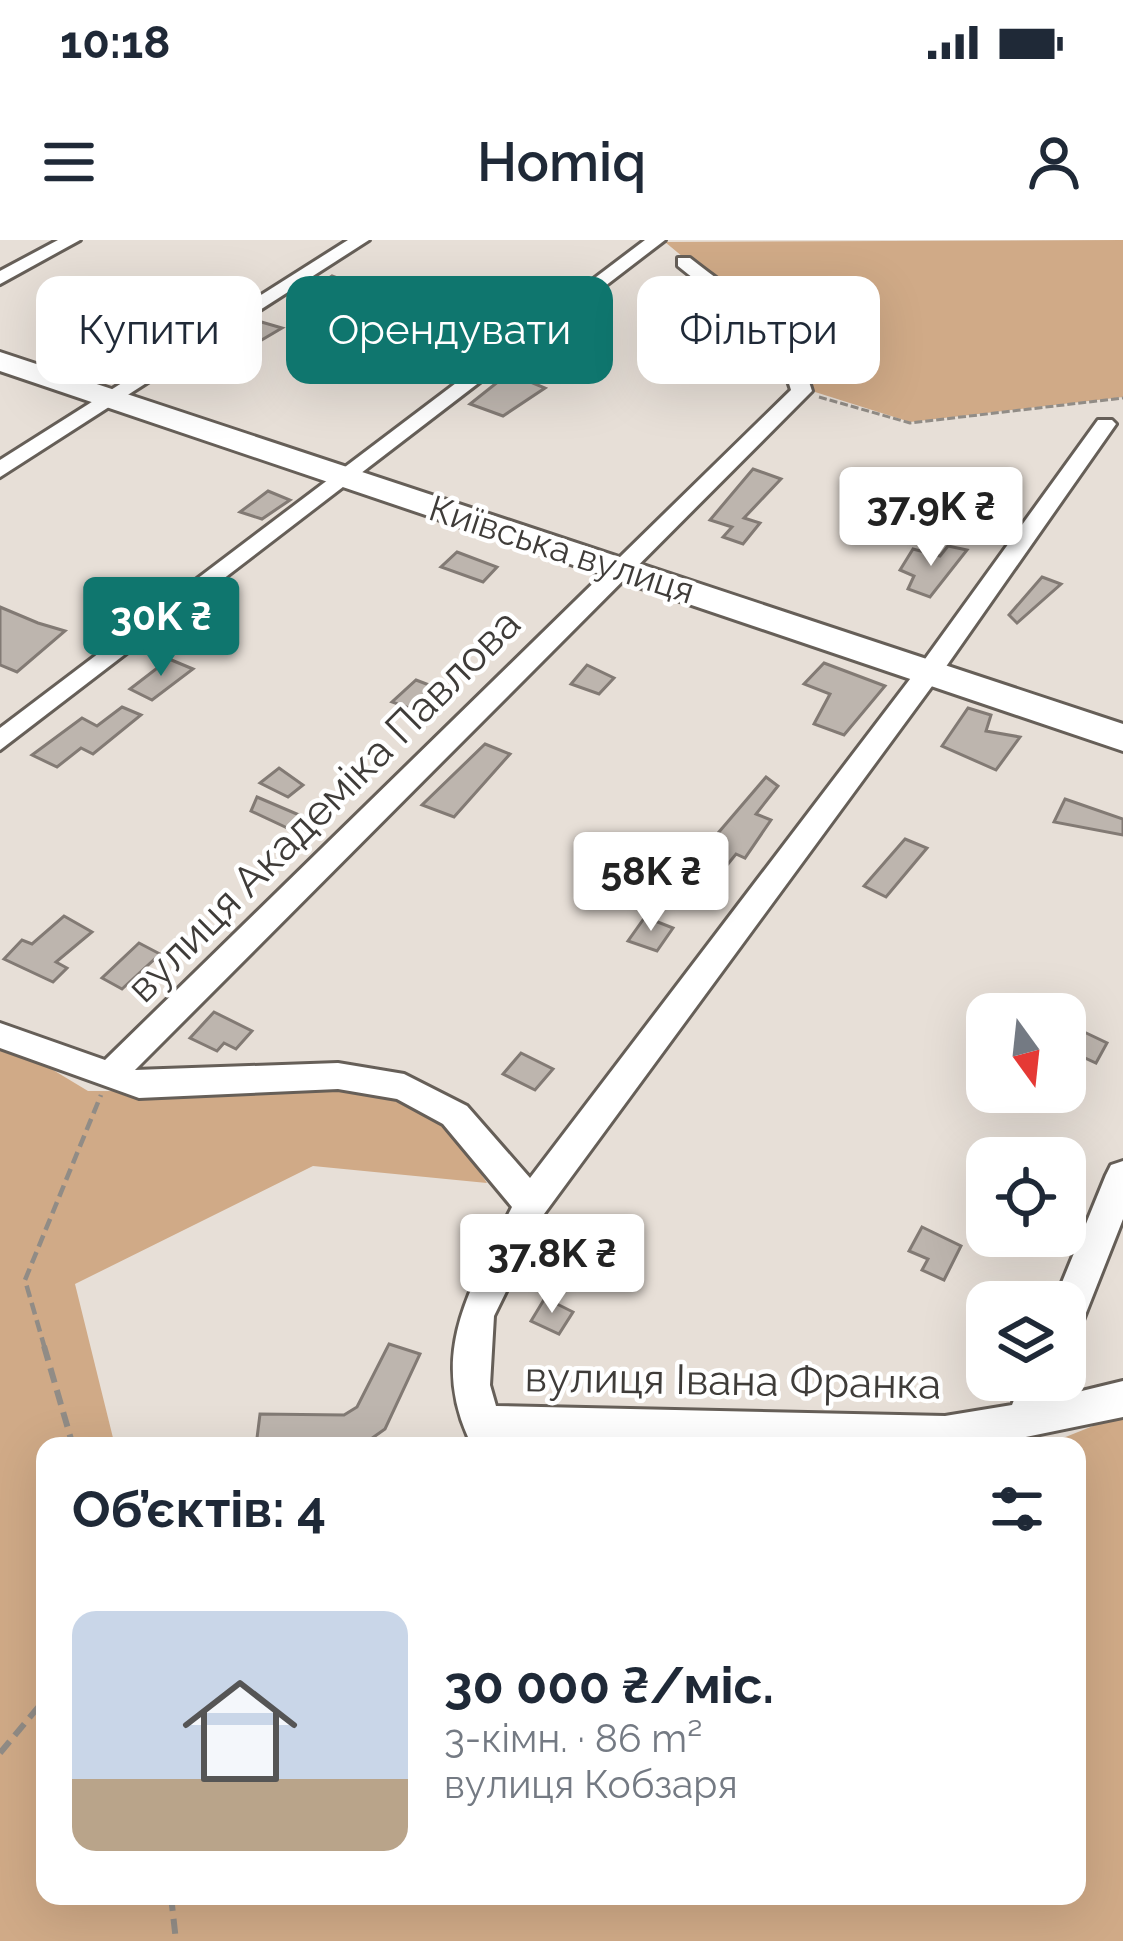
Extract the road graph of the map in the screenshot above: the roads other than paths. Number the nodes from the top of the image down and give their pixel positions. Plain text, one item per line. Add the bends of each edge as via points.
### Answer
1 (71, 240) edge
2 (360, 240) edge
3 (656, 240) edge
4 (684, 262) dead end
5 (0, 278) edge
6 (0, 362) edge
7 (110, 398) junction
8 (1114, 411) edge
9 (0, 470) edge
10 (346, 478) junction
11 (621, 568) junction
12 (928, 672) junction
13 (1123, 738) edge
14 (0, 741) edge
15 (0, 1035) edge
16 (109, 1076) junction
17 (1123, 1175) edge
18 (531, 1204) junction
19 (1081, 1281) edge
20 (1123, 1399) edge
21 (1034, 1401) edge
22 (1025, 1422) junction

1 - 5 street
2 - 7 street
3 - 10 street
4 - 11 street, вулиця Академіка Павлова via 778,346 802,391
6 - 7 highway, Київська вулиця
7 - 9 street
7 - 10 highway, Київська вулиця
8 - 12 street
10 - 11 highway, Київська вулиця
10 - 14 street
11 - 12 highway, Київська вулиця
11 - 16 street, вулиця Академіка Павлова
12 - 13 highway, Київська вулиця
12 - 18 street
15 - 16 street
16 - 18 street via 139,1084 338,1076 404,1087 455,1114
17 - 19 street
18 - 22 street, вулиця Івана Франка via 476,1316 471,1385 482,1424 945,1435
20 - 22 street, вулиця Івана Франка
21 - 22 street

